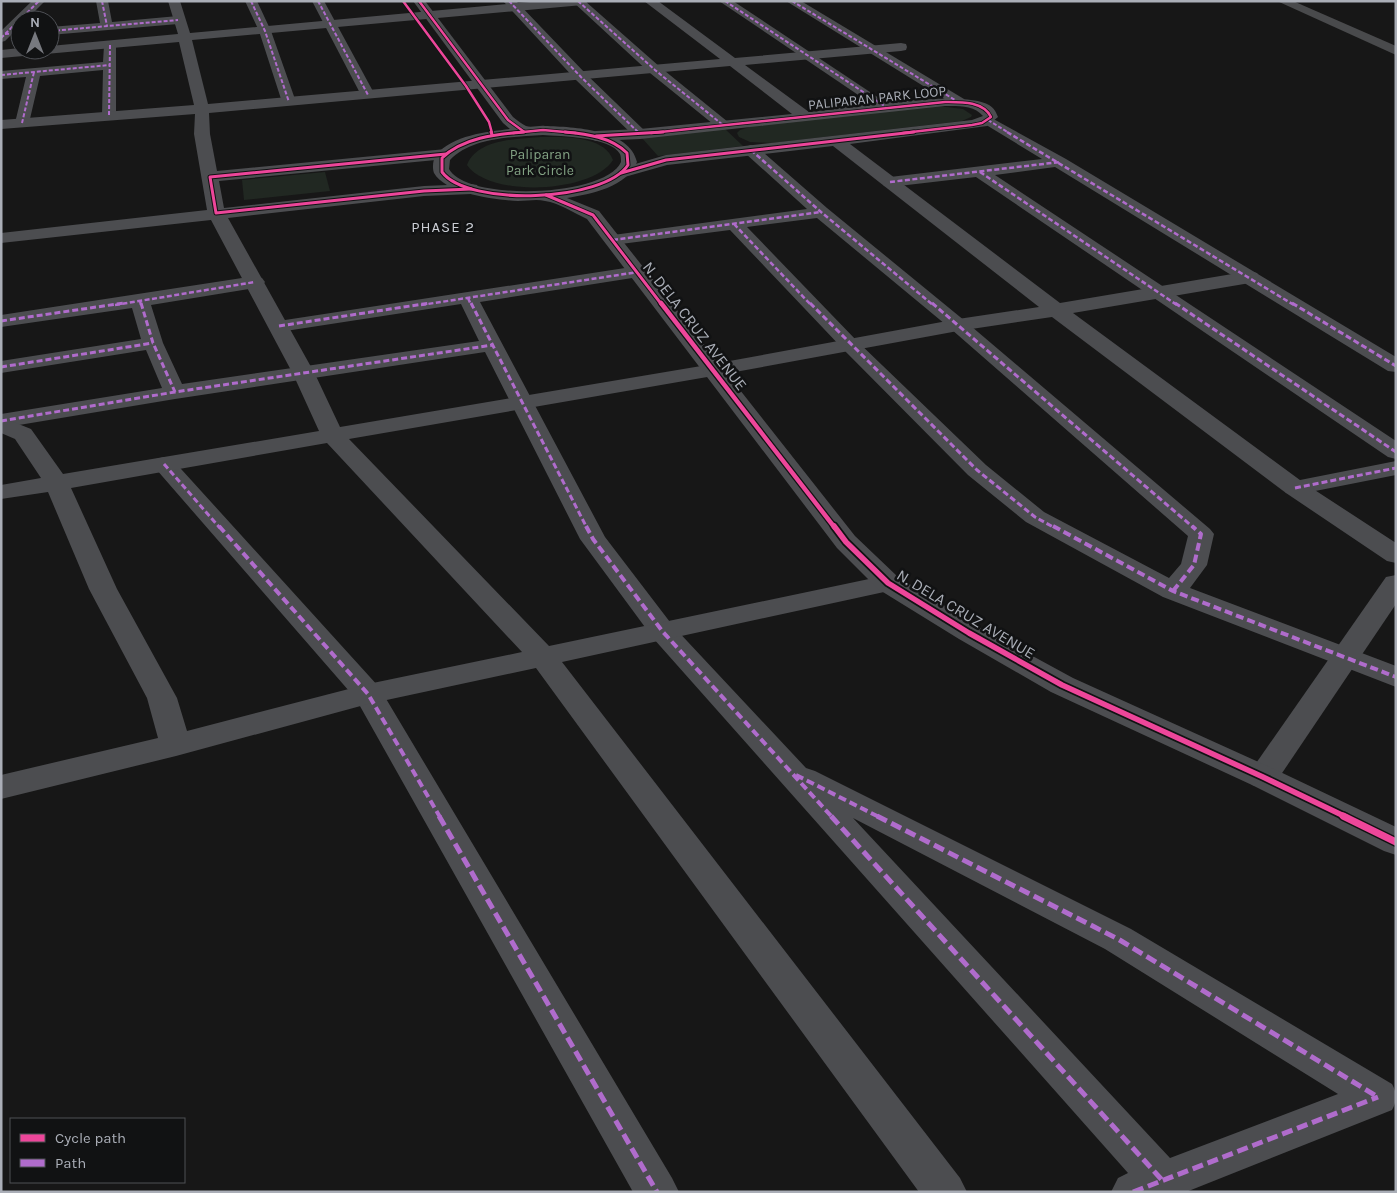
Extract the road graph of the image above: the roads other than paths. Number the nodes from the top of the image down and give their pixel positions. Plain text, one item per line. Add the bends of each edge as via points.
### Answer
1 (39, 1) edge
2 (102, 1) edge
3 (174, 1) edge
4 (251, 1) edge
5 (318, 1) edge
6 (403, 1) edge
7 (419, 1) edge
8 (583, 1) edge
9 (650, 1) edge
10 (725, 1) edge
11 (792, 1) edge
12 (1282, 1) edge
13 (578, 2) edge
14 (512, 4) edge
15 (430, 16) junction
16 (415, 17) junction
17 (178, 20) junction
18 (332, 25) junction
19 (107, 26) junction
20 (60, 30) edge
21 (265, 31) junction
22 (3, 36) edge
23 (185, 38) junction
24 (110, 45) junction
25 (901, 47) dead end
26 (873, 50) junction
27 (1396, 51) edge
28 (1, 54) edge
29 (808, 56) junction
30 (732, 63) junction
31 (110, 65) junction
32 (655, 70) junction
33 (34, 72) junction
34 (1, 75) edge
35 (581, 77) junction
36 (482, 85) junction
37 (466, 86) junction
38 (368, 95) junction
39 (289, 102) junction
40 (959, 102) junction
41 (202, 108) junction
42 (887, 108) junction
43 (109, 115) junction
44 (805, 116) junction
45 (988, 120) junction
46 (22, 123) junction
47 (1, 125) edge
48 (722, 125) junction
49 (523, 131) junction
50 (640, 134) junction
51 (492, 135) junction
52 (596, 136) junction
53 (834, 140) junction
54 (750, 150) junction
55 (446, 154) junction
56 (1060, 162) junction
57 (980, 172) junction
58 (622, 173) junction
59 (210, 177) junction
60 (890, 182) junction
61 (597, 185) junction
62 (471, 189) junction
63 (546, 195) junction
64 (821, 212) junction
65 (216, 213) junction
66 (593, 215) junction
67 (734, 224) junction
68 (1, 238) edge
69 (613, 240) junction
70 (638, 272) junction
71 (1250, 277) junction
72 (255, 282) junction
73 (1158, 293) junction
74 (468, 298) junction
75 (140, 301) junction
76 (1056, 310) junction
77 (1, 321) edge
78 (958, 325) junction
79 (279, 326) junction
80 (153, 343) junction
81 (850, 345) junction
82 (493, 346) junction
83 (1396, 366) edge
84 (1, 367) edge
85 (713, 370) junction
86 (304, 374) junction
87 (175, 392) junction
88 (521, 403) junction
89 (1, 422) edge
90 (332, 435) junction
91 (1396, 452) edge
92 (164, 464) junction
93 (1396, 468) edge
94 (57, 483) junction
95 (1295, 488) junction
96 (3, 492) dead end
97 (1396, 555) edge
98 (888, 583) junction
99 (1395, 584) edge
100 (1173, 592) junction
101 (663, 632) junction
102 (543, 657) junction
103 (1346, 657) junction
104 (1396, 677) edge
105 (368, 694) junction
106 (176, 745) junction
107 (790, 772) junction
108 (1263, 777) junction
109 (1, 787) edge
110 (1396, 842) edge
111 (1147, 1186) edge
112 (657, 1192) edge
113 (945, 1192) edge

1 - 22 street
2 - 19 street
3 - 17 street
4 - 21 street
5 - 18 street
6 - 16 street
7 - 15 street
8 - 13 street
9 - 30 street
10 - 29 street
11 - 26 street
12 - 27 main road
13 - 14 street
13 - 32 street
14 - 15 street
14 - 35 street
15 - 16 street
15 - 36 street
16 - 18 street
16 - 37 street
17 - 19 street
17 - 23 street
18 - 21 street
18 - 38 street
19 - 20 street
21 - 23 street
21 - 39 street
23 - 24 street
23 - 41 street
24 - 28 street
24 - 31 street
25 - 26 street
26 - 29 street
26 - 40 street
29 - 30 street
29 - 42 street
30 - 32 street
30 - 44 street
31 - 33 street
31 - 43 street
32 - 35 street
32 - 48 street
33 - 34 street
33 - 46 street
35 - 36 street
35 - 50 street
36 - 37 street
36 - 49 street via 508,120
37 - 38 street
37 - 51 street via 489,122
38 - 39 street
39 - 41 street
40 - 42 street, PALIPARAN PARK LOOP
40 - 45 street, PALIPARAN PARK LOOP via 986,109 990,113
41 - 43 street
41 - 59 street via 202,134
42 - 44 street, PALIPARAN PARK LOOP
43 - 46 street
44 - 48 street, PALIPARAN PARK LOOP
45 - 53 street via 972,125
45 - 56 street
46 - 47 street
48 - 50 street, PALIPARAN PARK LOOP
49 - 51 street
49 - 52 street via 562,131
50 - 52 street, PALIPARAN PARK LOOP
51 - 55 street via 458,146
52 - 58 street via 610,140 627,152 628,166
53 - 54 street
53 - 60 street
54 - 58 street via 666,160
54 - 64 street
55 - 59 street
55 - 62 street via 441,162 446,177
56 - 57 street
56 - 71 street
57 - 60 street
57 - 73 street
58 - 61 street
59 - 65 street
60 - 76 street
61 - 63 street
61 - 66 street
62 - 63 street via 493,194
62 - 65 street
63 - 66 street, N. DELA CRUZ AVENUE
64 - 67 street
64 - 78 street
65 - 68 street
65 - 72 street
66 - 69 street, N. DELA CRUZ AVENUE
67 - 69 street
67 - 81 street
69 - 70 street, N. DELA CRUZ AVENUE
70 - 74 street
70 - 85 street, N. DELA CRUZ AVENUE
71 - 73 street
71 - 83 street
72 - 75 street
72 - 79 street
73 - 76 street
73 - 91 street
74 - 79 street
74 - 82 street
75 - 77 street
75 - 80 street
76 - 78 street
76 - 95 street
78 - 81 street
78 - 100 street via 1201,534 1194,565
79 - 86 street
80 - 84 street
80 - 87 street
81 - 85 street
81 - 100 street via 977,470 1035,517
82 - 86 street
82 - 88 street
85 - 88 street
85 - 98 street, N. DELA CRUZ AVENUE via 846,542
86 - 87 street
86 - 90 street
87 - 89 street
88 - 90 street
88 - 101 street via 593,539
89 - 94 street via 24,434
90 - 92 street
90 - 102 street
92 - 94 street
92 - 105 street
93 - 95 street
94 - 96 street
94 - 106 street via 103,589 162,698
95 - 97 street
98 - 101 street
98 - 108 street, N. DELA CRUZ AVENUE via 968,633 1062,685
99 - 103 street
100 - 103 street
101 - 102 street
101 - 107 street
102 - 105 street
102 - 113 street
103 - 104 street
103 - 108 street
105 - 106 street
105 - 112 street
106 - 109 street
107 - 111 street
107 - 111 street via 1118,939 1378,1097
108 - 110 street, N. DELA CRUZ AVENUE

